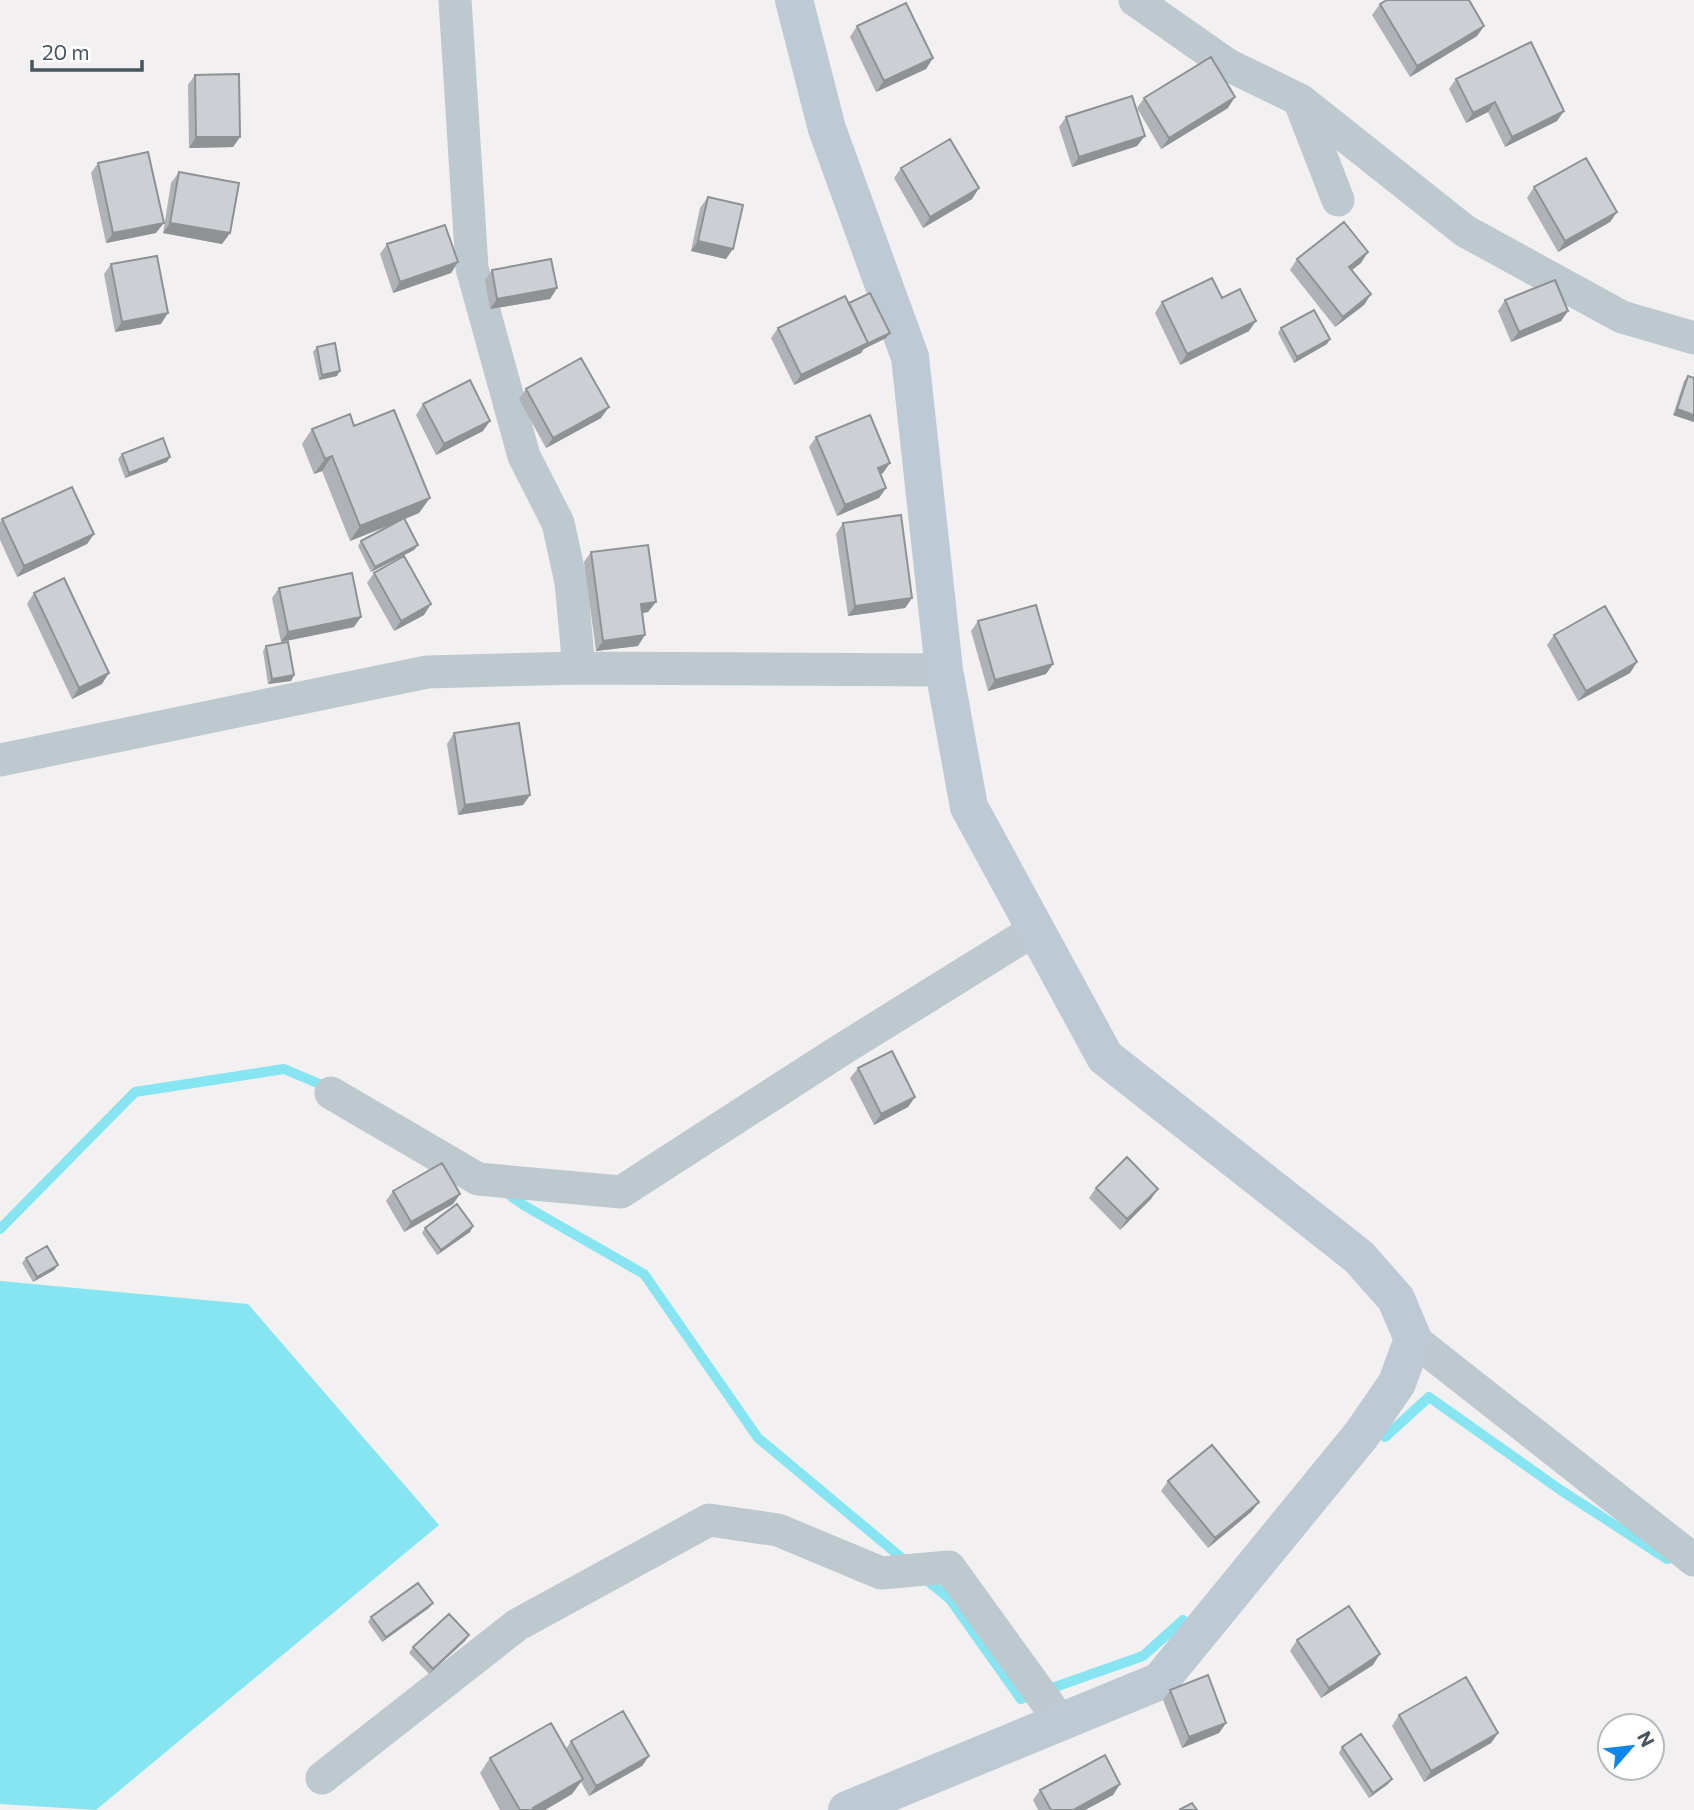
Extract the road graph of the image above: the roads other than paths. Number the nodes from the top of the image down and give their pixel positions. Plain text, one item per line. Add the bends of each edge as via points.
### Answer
1 (455, 0) edge
2 (794, 0) edge
3 (1135, 0) edge
4 (1300, 100) junction
5 (1338, 200) dead end
6 (1694, 338) edge
7 (579, 668) junction
8 (944, 670) junction
9 (0, 760) edge
10 (1036, 929) junction
11 (331, 1093) dead end
12 (1413, 1339) junction
13 (1694, 1560) edge
14 (1061, 1722) junction
15 (322, 1778) dead end
16 (847, 1810) edge

1 - 7 street via 472,268 524,456 558,523 571,582
2 - 8 street via 827,129 910,357
3 - 4 street via 1228,65
4 - 5 street
4 - 6 street via 1465,231 1622,317
7 - 8 street
7 - 9 street via 427,672
8 - 10 street via 969,807
10 - 11 street via 621,1192 478,1179
10 - 12 street via 1105,1057 1359,1257 1396,1299
12 - 13 street
12 - 14 street via 1397,1383 1362,1434 1160,1681
14 - 15 street via 949,1567 881,1573 778,1530 709,1520 517,1625
14 - 16 street

